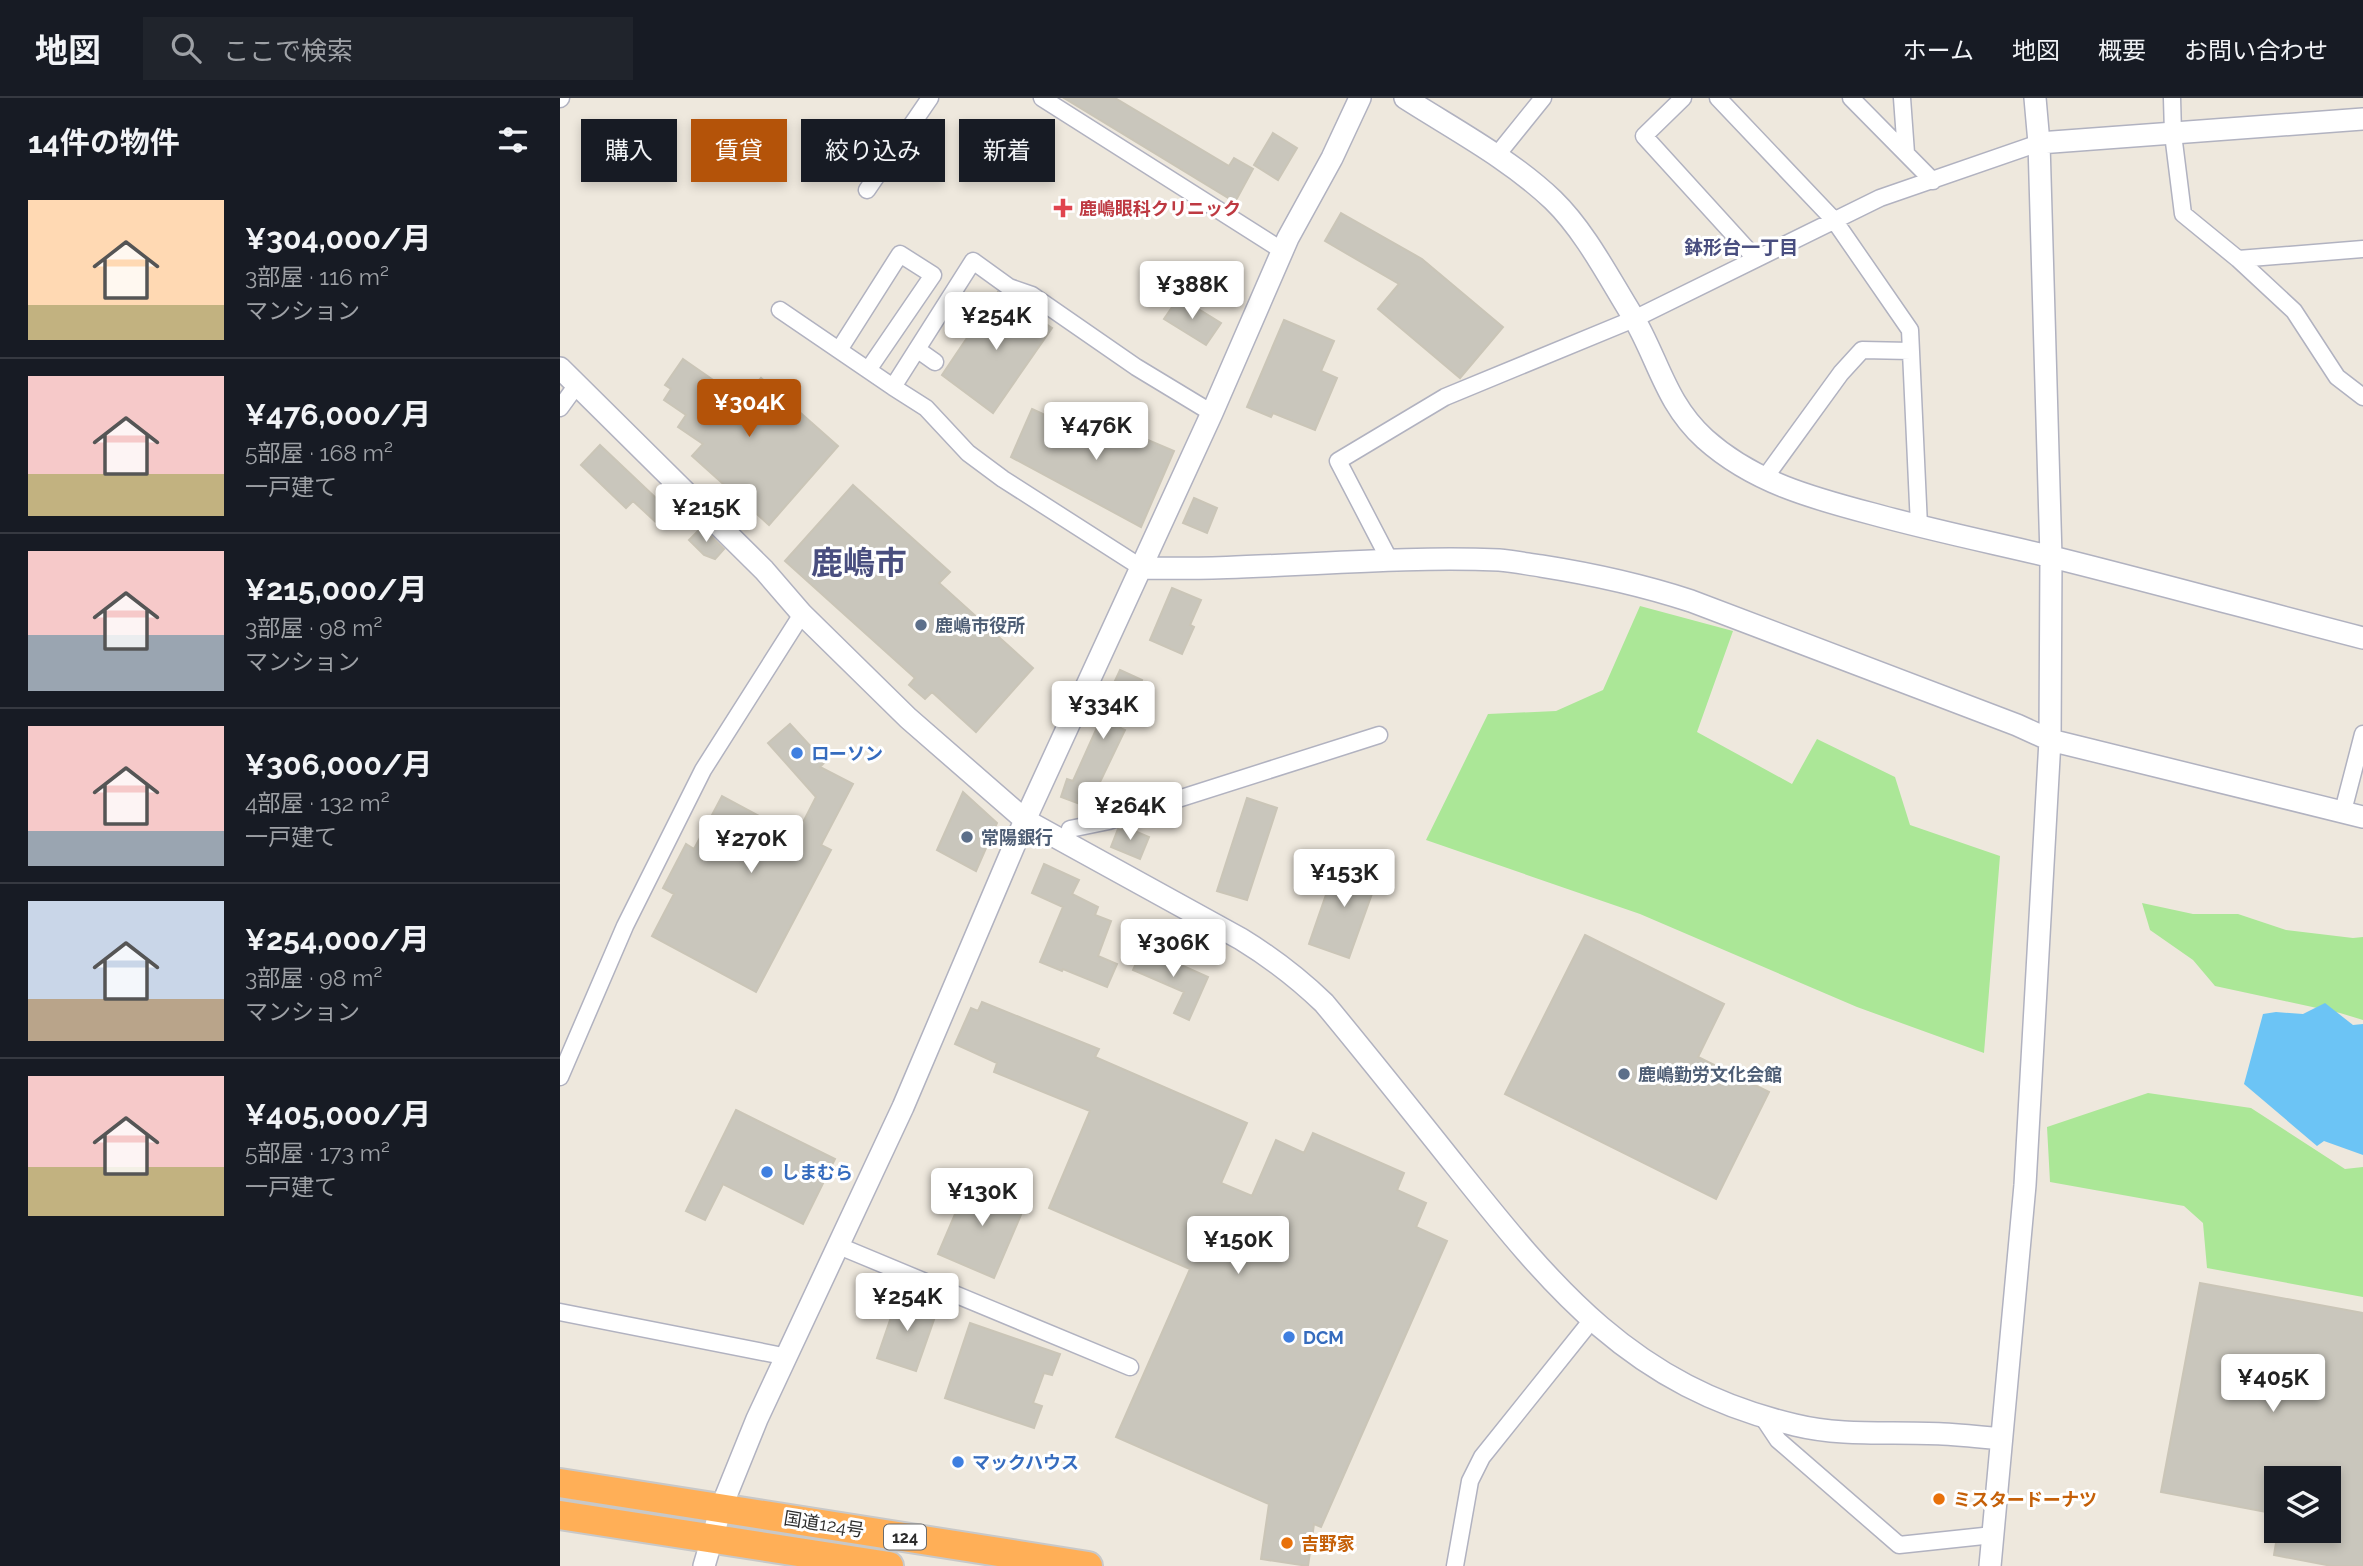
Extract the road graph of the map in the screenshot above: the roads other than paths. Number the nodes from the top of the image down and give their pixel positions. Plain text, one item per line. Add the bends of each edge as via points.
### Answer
1 (930, 98) edge
2 (1042, 98) edge
3 (1360, 98) edge
4 (1405, 98) edge
5 (1543, 98) edge
6 (1683, 98) edge
7 (1718, 98) edge
8 (1851, 98) edge
9 (1902, 98) edge
10 (2035, 98) edge
11 (2172, 98) edge
12 (2363, 119) edge
13 (2173, 134) junction
14 (2039, 143) junction
15 (1906, 153) junction
16 (1497, 155) junction
17 (1933, 181) junction
18 (867, 190) dead end
19 (1834, 220) junction
20 (2363, 250) edge
21 (1283, 251) junction
22 (1755, 258) junction
23 (2238, 259) junction
24 (945, 307) junction
25 (780, 310) dead end
26 (963, 319) dead end
27 (1634, 319) junction
28 (839, 350) junction
29 (918, 351) junction
30 (1911, 351) junction
31 (935, 362) dead end
32 (560, 369) edge
33 (868, 370) junction
34 (576, 386) junction
35 (893, 387) junction
36 (2363, 397) edge
37 (560, 408) edge
38 (1213, 413) junction
39 (1764, 480) junction
40 (1919, 526) junction
41 (2051, 557) junction
42 (1389, 559) junction
43 (1142, 568) junction
44 (802, 614) junction
45 (2363, 638) edge
46 (2363, 734) edge
47 (1379, 735) dead end
48 (2050, 740) junction
49 (2353, 814) edge
50 (1025, 820) junction
51 (1070, 829) dead end
52 (560, 1077) edge
53 (839, 1246) junction
54 (560, 1312) edge
55 (1591, 1321) junction
56 (788, 1357) junction
57 (1130, 1367) dead end
58 (1762, 1416) junction
59 (2001, 1439) junction
60 (560, 1483) edge
61 (721, 1508) junction
62 (560, 1515) edge
63 (1993, 1535) junction
64 (708, 1553) edge
65 (879, 1565) edge
66 (1088, 1566) edge
67 (1455, 1566) edge
68 (1990, 1566) edge

1 - 18 street
2 - 21 street
3 - 21 street
4 - 16 street
5 - 16 street
6 - 22 street via 1644,136
7 - 19 street
8 - 15 street
9 - 15 street
10 - 14 street
11 - 13 street
12 - 13 street
13 - 14 street
13 - 23 street via 2183,214
14 - 17 street
14 - 41 street
15 - 17 street
16 - 27 street via 1554,201 1578,229
17 - 19 street via 1880,198
19 - 22 street
19 - 30 street via 1910,330
20 - 23 street
21 - 38 street
22 - 27 street
23 - 36 street via 2294,311 2337,377
24 - 26 street
24 - 29 street
24 - 38 street via 973,261
25 - 28 street
27 - 39 street via 1682,415 1704,439
27 - 42 street via 1445,397 1338,461
28 - 33 street
28 - 33 street via 900,254 933,275
29 - 31 street
29 - 35 street
30 - 39 street via 1862,350
30 - 40 street
32 - 34 street
33 - 35 street
34 - 37 street
34 - 44 street via 764,570
35 - 43 street via 926,408 968,453 1003,479
38 - 43 street
39 - 40 street
40 - 41 street
41 - 45 street
41 - 48 street
42 - 43 street
42 - 48 street via 1501,560 1649,587
43 - 50 street
44 - 50 street via 908,718
44 - 52 street via 703,770 625,926
46 - 49 street
47 - 51 street via 1109,821
48 - 49 street
48 - 59 street via 2025,1185
50 - 53 street
50 - 55 street via 1241,939 1297,977 1324,1003 1517,1244
53 - 56 street
53 - 57 street
54 - 56 street
55 - 58 street via 1696,1391
55 - 67 street via 1482,1457 1470,1481
56 - 61 street
58 - 59 street via 1834,1433
58 - 63 street via 1778,1440 1899,1545
59 - 63 street
60 - 61 highway, 国道124号 / 124
61 - 64 street
61 - 66 highway, 国道124号 / 124
62 - 64 highway, 国道124号 / 124
63 - 68 street
64 - 65 highway, 国道124号 / 124

